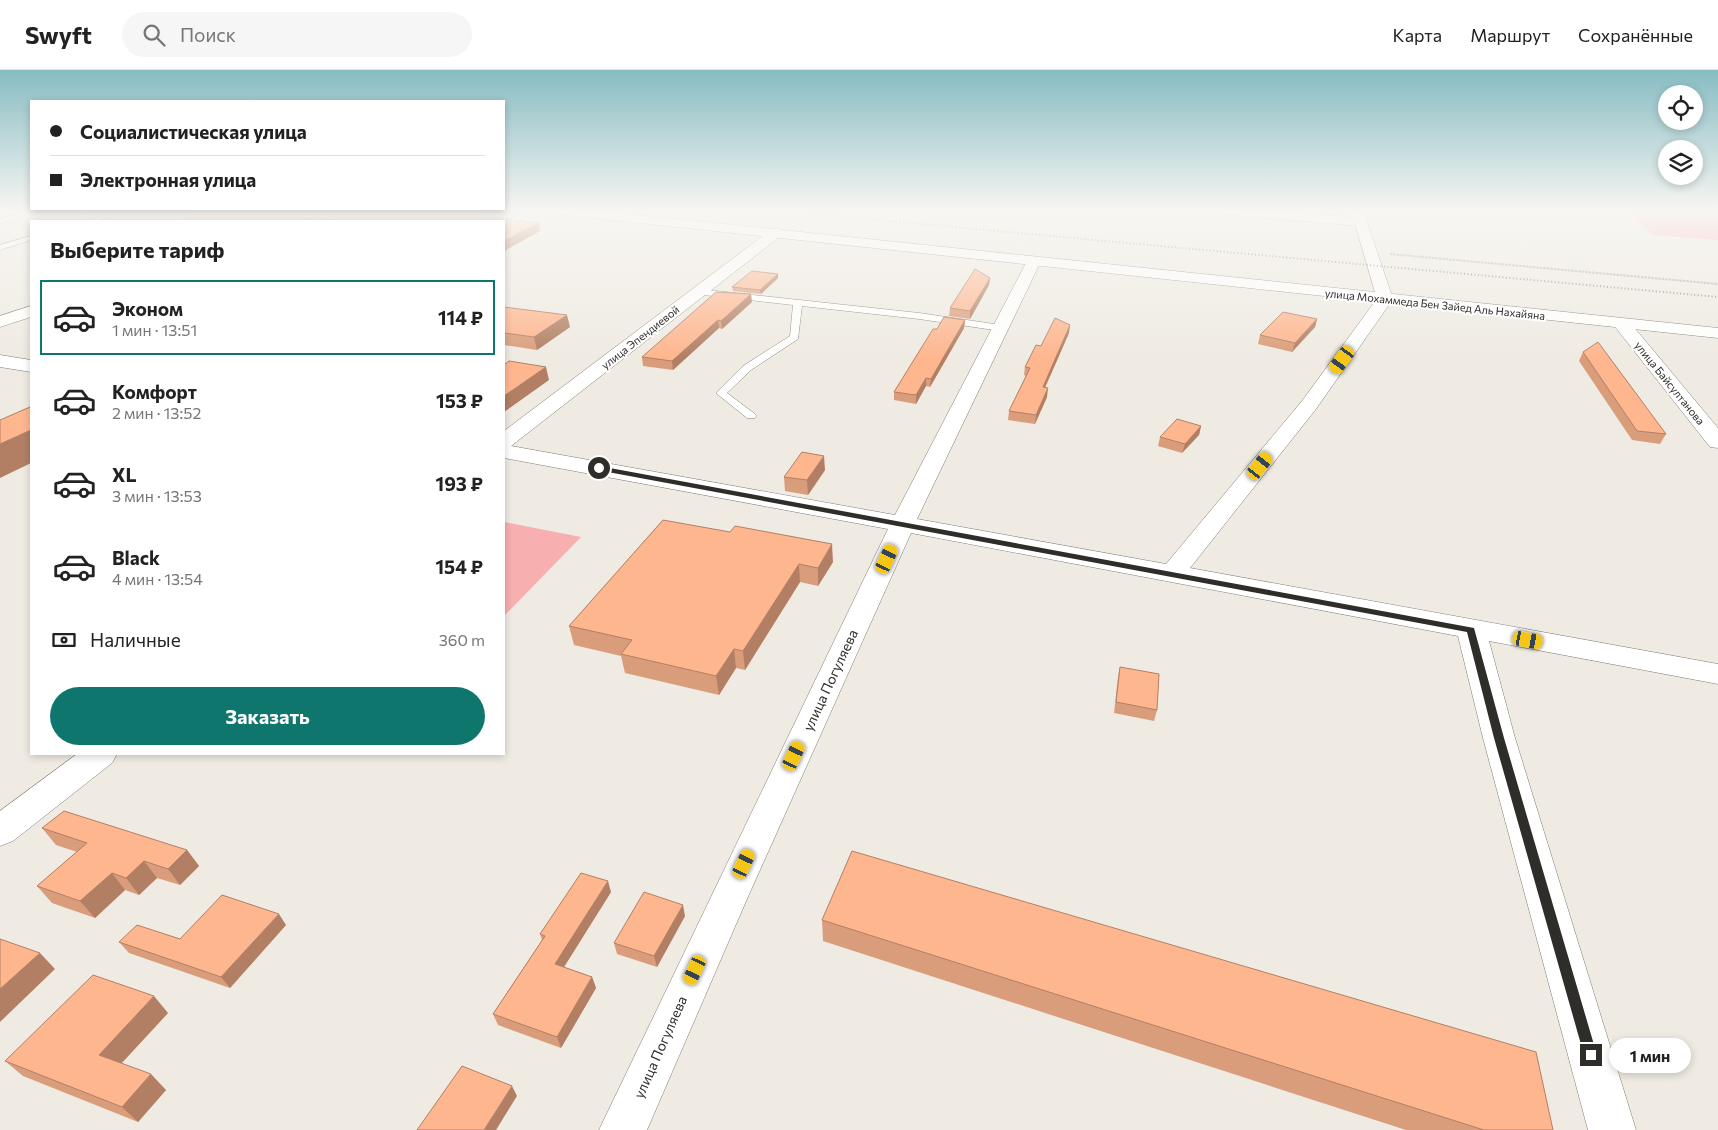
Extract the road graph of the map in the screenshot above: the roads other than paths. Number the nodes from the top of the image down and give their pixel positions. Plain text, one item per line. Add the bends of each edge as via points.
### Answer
1 (741, 259) edge
2 (1020, 259) edge
3 (1373, 259) edge
4 (1034, 261) junction
5 (698, 292) junction
6 (1385, 299) junction
7 (798, 304) junction
8 (30, 311) edge
9 (0, 322) edge
10 (1622, 324) junction
11 (1001, 328) junction
12 (1718, 333) edge
13 (0, 361) edge
14 (30, 366) edge
15 (751, 416) dead end
16 (505, 441) edge
17 (1718, 442) edge
18 (505, 451) edge
19 (903, 523) junction
20 (1172, 574) junction
21 (1471, 630) junction
22 (1718, 674) edge
23 (99, 755) edge
24 (0, 831) edge
25 (622, 1130) edge
26 (1612, 1130) edge

1 - 5 street, улица Эпендиевой
2 - 4 street, улица Мохаммеда Бен Зайед Аль Нахайяна
3 - 6 street
4 - 6 street, улица Мохаммеда Бен Зайед Аль Нахайяна
4 - 11 street, улица Погуляева
5 - 7 lane
5 - 16 street, улица Эпендиевой
6 - 10 street, улица Мохаммеда Бен Зайед Аль Нахайяна
6 - 20 street via 1309,405
7 - 11 lane
7 - 15 lane via 795,337 747,368 721,393
8 - 9 street
10 - 12 street, улица Мохаммеда Бен Зайед Аль Нахайяна
10 - 17 street, улица Байсултанова
11 - 19 street, улица Погуляева
13 - 14 street
18 - 19 street
19 - 20 street
19 - 25 street, улица Погуляева
20 - 21 street
21 - 22 street
21 - 26 street
23 - 24 street

